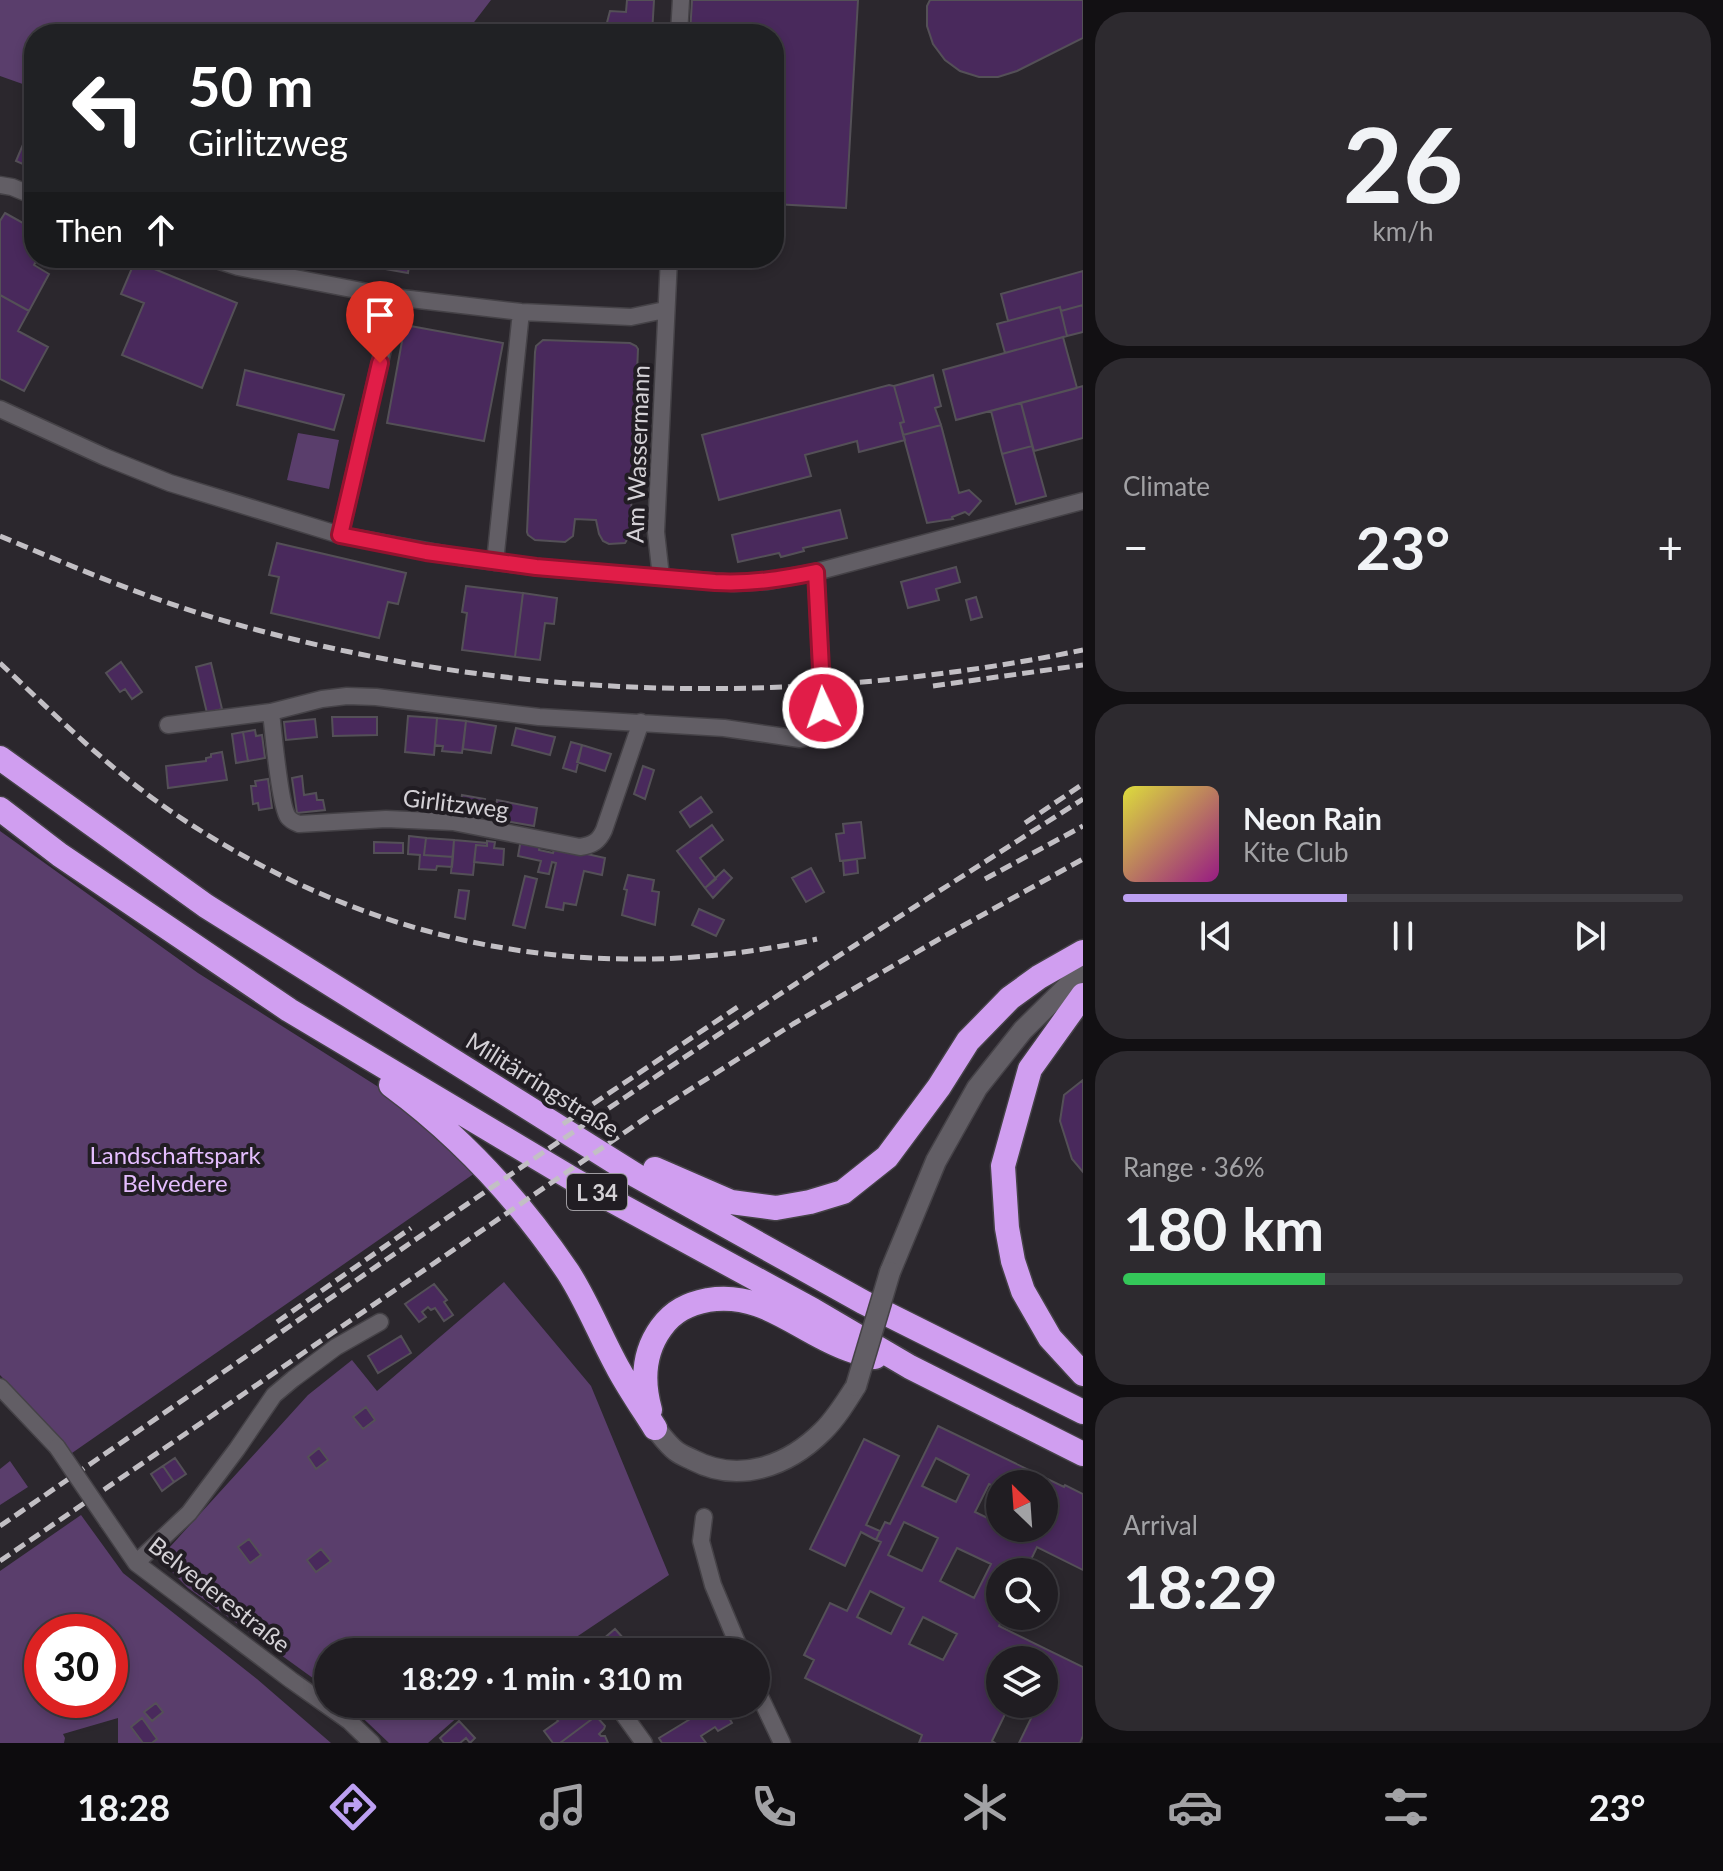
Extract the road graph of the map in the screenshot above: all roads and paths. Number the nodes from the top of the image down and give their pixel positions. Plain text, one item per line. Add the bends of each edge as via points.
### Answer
1 (681, 0) edge
2 (680, 24) edge
3 (0, 185) edge
4 (24, 192) edge
5 (243, 268) edge
6 (668, 268) edge
7 (393, 297) junction
8 (665, 310) junction
9 (521, 312) junction
10 (0, 409) edge
11 (1083, 501) edge
12 (340, 535) junction
13 (495, 562) junction
14 (816, 572) junction
15 (661, 577) junction
16 (271, 712) junction
17 (641, 722) junction
18 (168, 725) dead end
19 (0, 758) edge
20 (0, 809) edge
21 (1083, 952) edge
22 (1083, 971) edge
23 (1083, 995) edge
24 (289, 1010) junction
25 (521, 1102) junction
26 (380, 1322) dead end
27 (910, 1367) junction
28 (1083, 1374) edge
29 (0, 1387) edge
30 (1083, 1412) edge
31 (655, 1428) junction
32 (1083, 1454) edge
33 (704, 1517) dead end
34 (136, 1563) junction
35 (735, 1638) edge
36 (626, 1718) edge
37 (770, 1718) edge
38 (372, 1743) edge
39 (644, 1743) edge
40 (782, 1743) edge

1 - 2 street
3 - 4 street
5 - 7 street
6 - 8 street, Am Wassermann
7 - 9 street
7 - 12 street
8 - 9 street via 631,317
8 - 15 street, Am Wassermann via 656,532
9 - 13 street
10 - 12 street, Am Wassermann via 170,483
11 - 14 street
12 - 13 street, Am Wassermann
13 - 15 street, Am Wassermann
14 - 15 street via 734,583
14 - 17 street via 823,708 815,736 800,739
16 - 17 street via 347,696 539,717
16 - 17 street, Girlitzweg via 291,821 453,822 580,847 599,840 604,830
16 - 18 street
19 - 25 highway, Militärringstraße / L 34 via 206,906
20 - 24 highway, L 34
21 - 25 highway, L 34 via 1010,998 968,1041 887,1157 843,1192 810,1202 776,1208 731,1202
22 - 31 main road, L 34, bridge via 1023,1030 977,1088 936,1161 890,1272 856,1386 821,1433 795,1454 757,1470 723,1471 676,1451
23 - 28 highway via 1030,1069 1003,1166 1007,1228 1023,1291 1050,1338
24 - 27 highway, L 34 via 576,1181
24 - 31 highway, L 34 via 404,1094 470,1151 522,1209 569,1274
25 - 30 highway, Militärringstraße / L 34 via 637,1176 863,1302
26 - 34 street via 336,1347 274,1395 189,1513
27 - 31 highway, L 34 via 844,1348 755,1302 736,1298 695,1303 670,1315 645,1359 645,1392
27 - 32 highway, L 34
29 - 34 street, Belvederestraße, bridge via 57,1447
33 - 35 street via 701,1541
34 - 38 street, Belvederestraße
36 - 39 street
37 - 40 street

